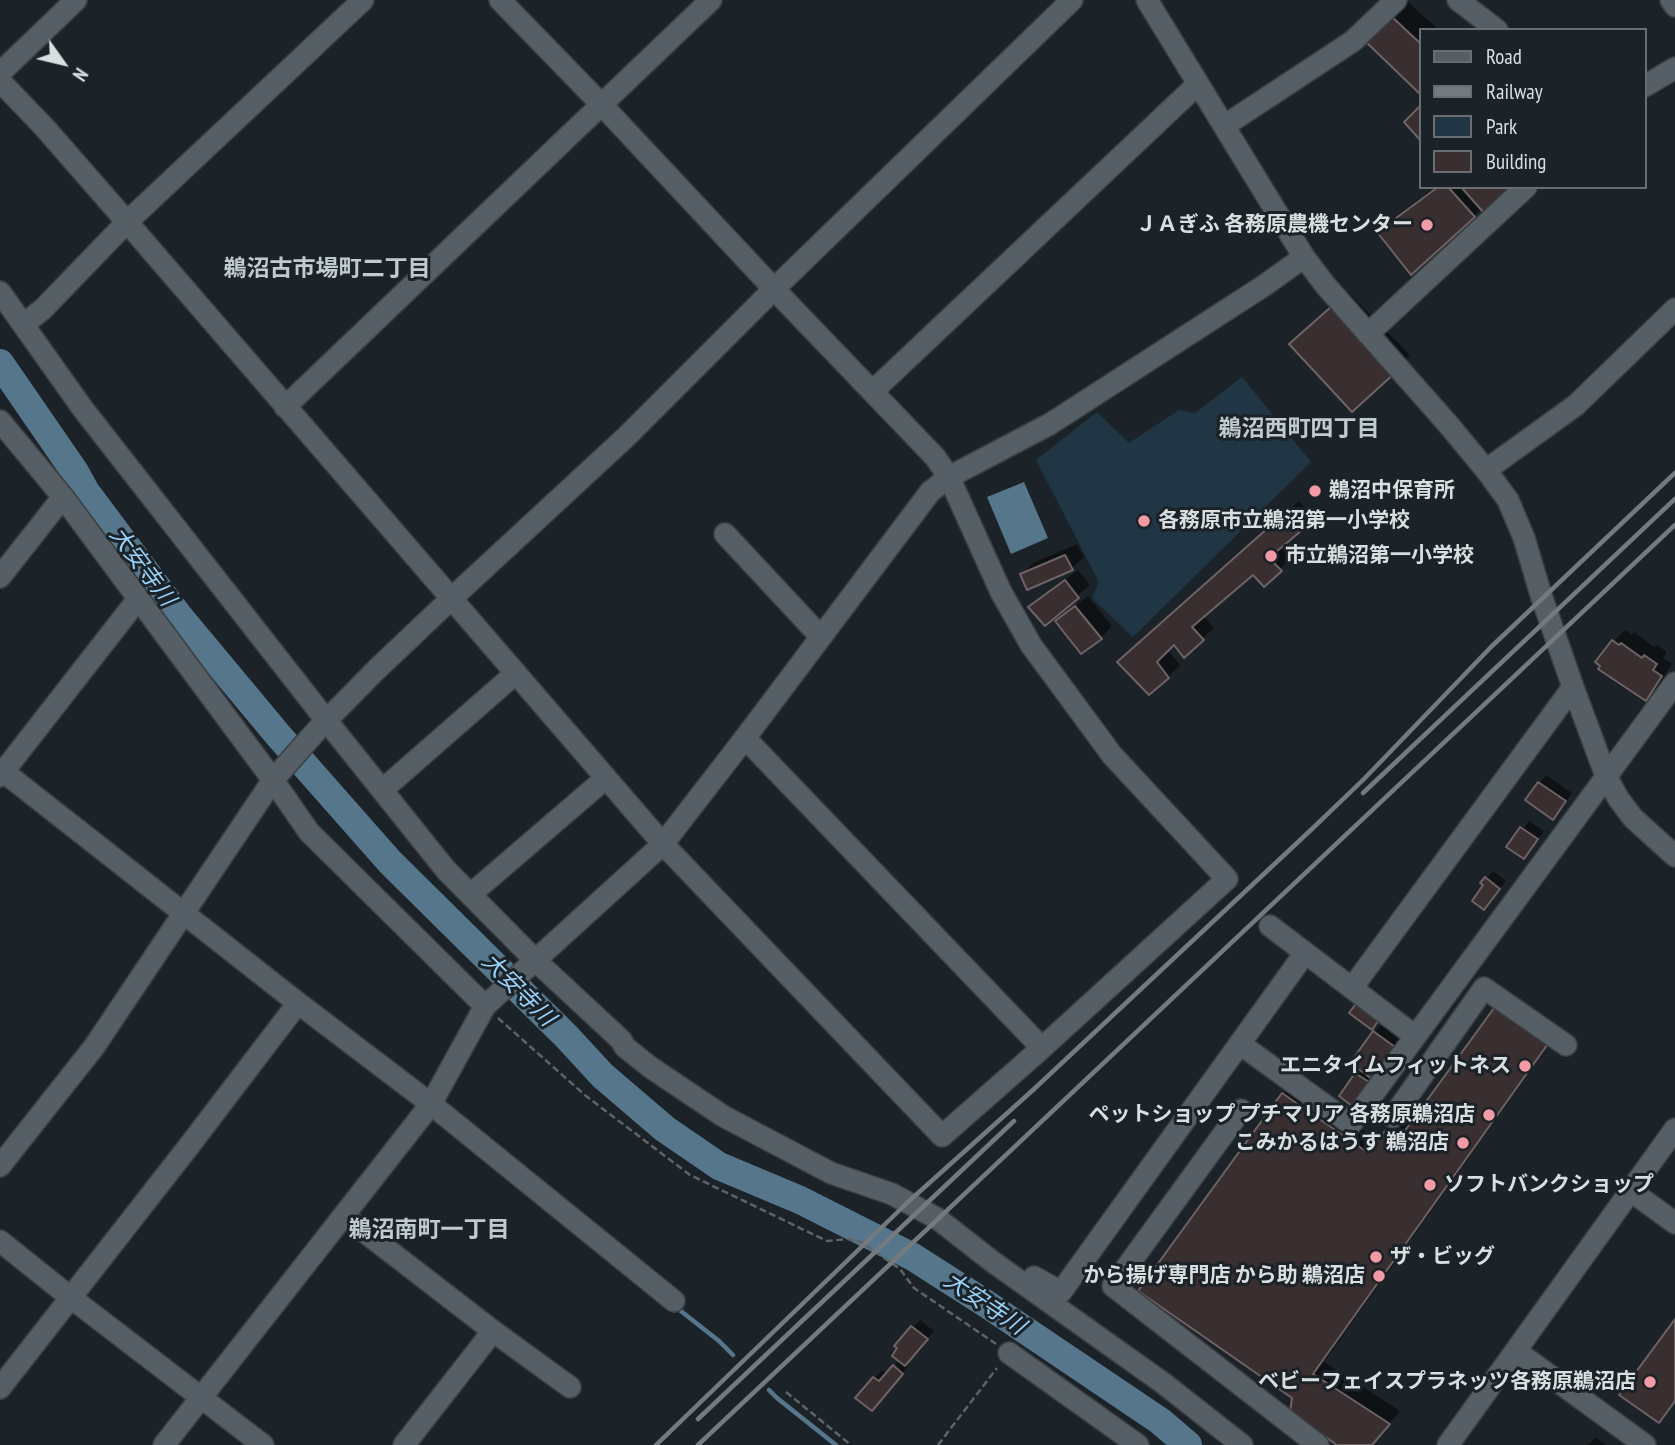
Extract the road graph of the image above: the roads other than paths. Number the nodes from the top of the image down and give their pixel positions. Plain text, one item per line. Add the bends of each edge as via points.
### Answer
1 (76, 0) edge
2 (363, 0) edge
3 (500, 0) edge
4 (710, 0) edge
5 (1072, 0) edge
6 (1147, 0) edge
7 (1396, 0) edge
8 (1458, 0) edge
9 (1671, 0) edge
10 (1675, 6) edge
11 (1494, 28) edge
12 (1675, 68) edge
13 (0, 74) edge
14 (0, 82) edge
15 (1198, 84) junction
16 (1647, 85) edge
17 (601, 104) junction
18 (1224, 126) junction
19 (1524, 189) edge
20 (127, 222) junction
21 (1304, 257) junction
22 (774, 289) junction
23 (0, 292) edge
24 (1675, 309) edge
25 (24, 324) junction
26 (1368, 334) junction
27 (873, 391) junction
28 (285, 407) junction
29 (0, 421) edge
30 (1486, 470) junction
31 (949, 477) junction
32 (63, 497) junction
33 (725, 534) dead end
34 (0, 577) edge
35 (452, 598) junction
36 (138, 599) junction
37 (821, 637) junction
38 (516, 673) junction
39 (1675, 683) edge
40 (1573, 687) junction
41 (322, 724) junction
42 (745, 738) junction
43 (1, 772) edge
44 (1606, 776) junction
45 (276, 777) junction
46 (606, 778) junction
47 (388, 785) dead end
48 (663, 844) junction
49 (1675, 856) edge
50 (478, 888) dead end
51 (184, 912) junction
52 (1270, 926) dead end
53 (1306, 953) junction
54 (535, 961) junction
55 (1352, 988) junction
56 (298, 1003) junction
57 (485, 1005) junction
58 (1415, 1036) junction
59 (1240, 1044) junction
60 (1566, 1045) dead end
61 (1042, 1048) junction
62 (431, 1104) junction
63 (1241, 1111) dead end
64 (1393, 1117) dead end
65 (1675, 1129) edge
66 (0, 1166) edge
67 (1631, 1191) junction
68 (344, 1216) junction
69 (1675, 1223) edge
70 (0, 1241) edge
71 (993, 1262) junction
72 (70, 1297) junction
73 (674, 1301) dead end
74 (493, 1331) junction
75 (1516, 1351) junction
76 (1009, 1353) road end
77 (570, 1387) dead end
78 (0, 1388) edge
79 (202, 1397) junction
80 (164, 1445) edge
81 (263, 1445) edge
82 (404, 1445) edge
83 (1138, 1445) edge
84 (1242, 1445) edge
85 (1318, 1445) edge
86 (1448, 1445) edge
87 (1645, 1445) edge

1 - 13 street
2 - 20 street
3 - 17 street
4 - 17 street
5 - 22 street
6 - 15 street
7 - 18 street via 1353,41
8 - 11 street
9 - 10 street
12 - 16 street
14 - 20 street
15 - 18 street
15 - 27 street
17 - 22 street
17 - 28 street
18 - 21 street
19 - 26 street
20 - 25 street
20 - 28 street
21 - 26 street
21 - 31 street via 1050,424
22 - 27 street
22 - 35 street via 626,437
23 - 25 street
24 - 30 street via 1576,405
25 - 41 street
26 - 30 street
27 - 31 street
28 - 35 street
29 - 32 street
30 - 40 street via 1508,500 1524,538
31 - 37 street via 930,492
31 - 61 street via 1000,592 1031,645 1112,755 1227,879
32 - 34 street
32 - 36 street
33 - 37 street
35 - 38 street
35 - 41 street
36 - 43 street
36 - 45 street
37 - 42 street
38 - 46 street
38 - 47 street
39 - 44 street
40 - 44 street
40 - 55 street
41 - 45 street
41 - 54 street via 446,870
42 - 48 street
42 - 61 street
43 - 51 street
44 - 49 street via 1633,818
44 - 58 street
45 - 51 street
45 - 57 street via 309,832
46 - 48 street
46 - 50 street
48 - 54 street
48 - 61 street via 942,1136
51 - 56 street
51 - 66 street via 94,1047
52 - 53 street
53 - 55 street
53 - 59 street
54 - 57 street
54 - 71 street via 633,1054 723,1116 831,1173 908,1202
55 - 58 street
56 - 62 street
56 - 72 street
57 - 62 street
58 - 59 street via 1351,1124
59 - 71 street via 1061,1292 1010,1265
60 - 64 street via 1484,988
62 - 68 street
62 - 73 street
63 - 85 street via 1113,1286
65 - 67 street
67 - 69 street
67 - 75 street
68 - 74 street
68 - 79 street
70 - 72 street
71 - 84 street
72 - 78 street
72 - 79 street
74 - 77 street
74 - 82 street
75 - 86 street
75 - 87 street
76 - 83 street
79 - 80 street
79 - 81 street

